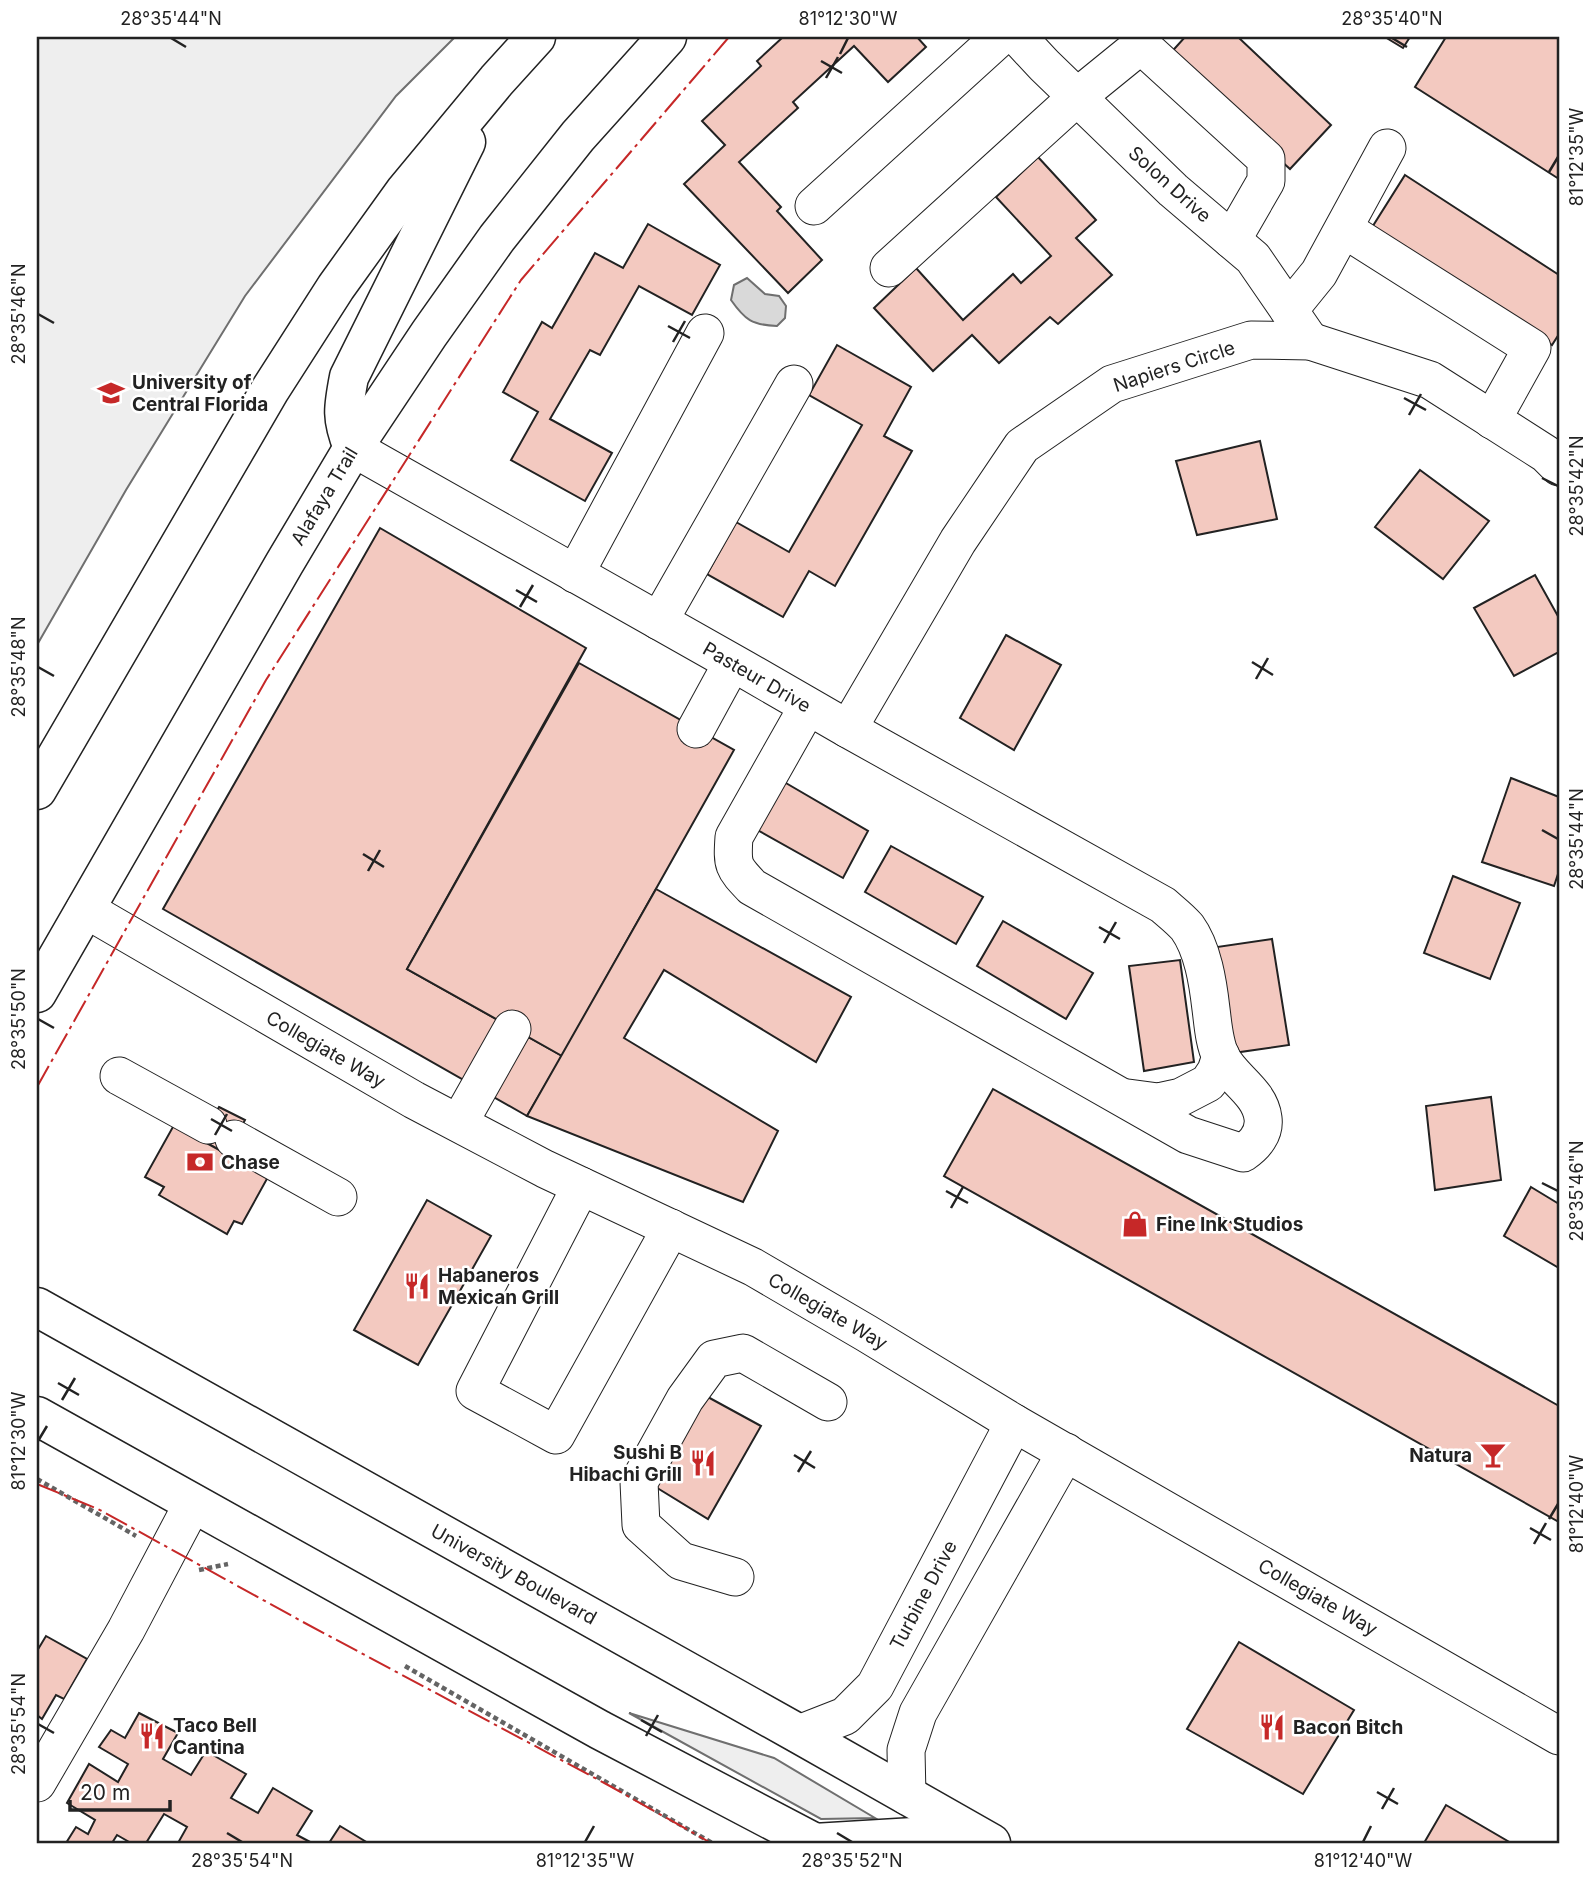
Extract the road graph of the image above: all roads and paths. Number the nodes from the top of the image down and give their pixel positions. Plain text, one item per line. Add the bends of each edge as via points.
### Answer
1 (536, 37) edge
2 (667, 37) edge
3 (1000, 37) edge
4 (1018, 37) edge
5 (497, 80) junction
6 (1077, 97) junction
7 (1387, 148) dead end
8 (814, 206) dead end
9 (1344, 229) junction
10 (1232, 240) junction
11 (889, 268) dead end
12 (1289, 310) junction
13 (705, 333) dead end
14 (1310, 341) junction
15 (794, 384) dead end
16 (1492, 420) junction
17 (353, 447) junction
18 (1559, 467) edge
19 (575, 574) junction
20 (659, 621) junction
21 (732, 663) junction
22 (808, 706) junction
23 (696, 729) dead end
24 (848, 729) junction
25 (37, 790) edge
26 (85, 909) junction
27 (37, 993) edge
28 (512, 1029) dead end
29 (1221, 1056) junction
30 (119, 1076) dead end
31 (1121, 1097) junction
32 (459, 1123) junction
33 (581, 1186) junction
34 (338, 1197) dead end
35 (671, 1228) junction
36 (37, 1307) edge
37 (828, 1402) dead end
38 (37, 1416) edge
39 (1014, 1423) junction
40 (1066, 1452) junction
41 (37, 1479) edge
42 (193, 1503) junction
43 (166, 1554) junction
44 (229, 1564) dead end
45 (736, 1577) dead end
46 (395, 1660) dead end
47 (799, 1734) junction
48 (1559, 1735) edge
49 (37, 1783) edge
50 (907, 1796) junction
51 (712, 1843) edge
52 (815, 1843) edge
53 (956, 1843) edge
54 (991, 1843) edge

1 - 5 main road
2 - 17 main road, Alafaya Trail via 578,136 497,238
3 - 8 street
4 - 6 street, Solon Drive
5 - 17 main road via 349,377 343,408
5 - 25 main road via 405,191 336,287 270,390
6 - 10 street, Solon Drive
6 - 10 street via 1141,46 1266,159 1266,181
6 - 11 street
7 - 9 street
9 - 12 street via 1319,273
9 - 16 street via 1532,348
10 - 12 street, Solon Drive via 1253,258
12 - 14 street, Solon Drive
13 - 19 street
14 - 16 street, Napiers Circle via 1430,380
14 - 24 street, Napiers Circle via 1251,340 1112,384 1022,446 958,541
15 - 20 street
16 - 18 street, Napiers Circle
17 - 19 street, Pasteur Drive
17 - 26 main road, Alafaya Trail
19 - 20 street, Pasteur Drive
20 - 21 street, Pasteur Drive
21 - 22 street, Pasteur Drive
21 - 23 street
22 - 24 street, Pasteur Drive
22 - 31 street via 734,837 735,869 752,887
24 - 29 street, Pasteur Drive via 1163,905 1197,945
26 - 27 main road, Alafaya Trail
26 - 32 street, Collegiate Way
28 - 32 street
29 - 31 street via 1208,1083 1181,1097 1158,1102
29 - 31 street via 1255,1097 1263,1116 1255,1145 1243,1153 1188,1135
30 - 34 street
32 - 33 street, Collegiate Way
33 - 35 street, Collegiate Way
33 - 35 street via 475,1391 556,1435
35 - 39 street, Collegiate Way via 752,1267
36 - 47 main road, University Boulevard
37 - 45 street via 743,1353 715,1359 685,1399 639,1482 641,1525 681,1561
38 - 42 main road
39 - 40 street, Collegiate Way
39 - 47 street, Turbine Drive via 875,1686 845,1716
40 - 48 street, Collegiate Way
40 - 50 street via 918,1713 906,1750
41 - 43 path
42 - 43 street
42 - 52 main road via 600,1730
43 - 44 path via 194,1570
43 - 49 street
46 - 51 path
47 - 50 main road, University Boulevard
50 - 54 main road, University Boulevard
52 - 53 main road via 914,1837

